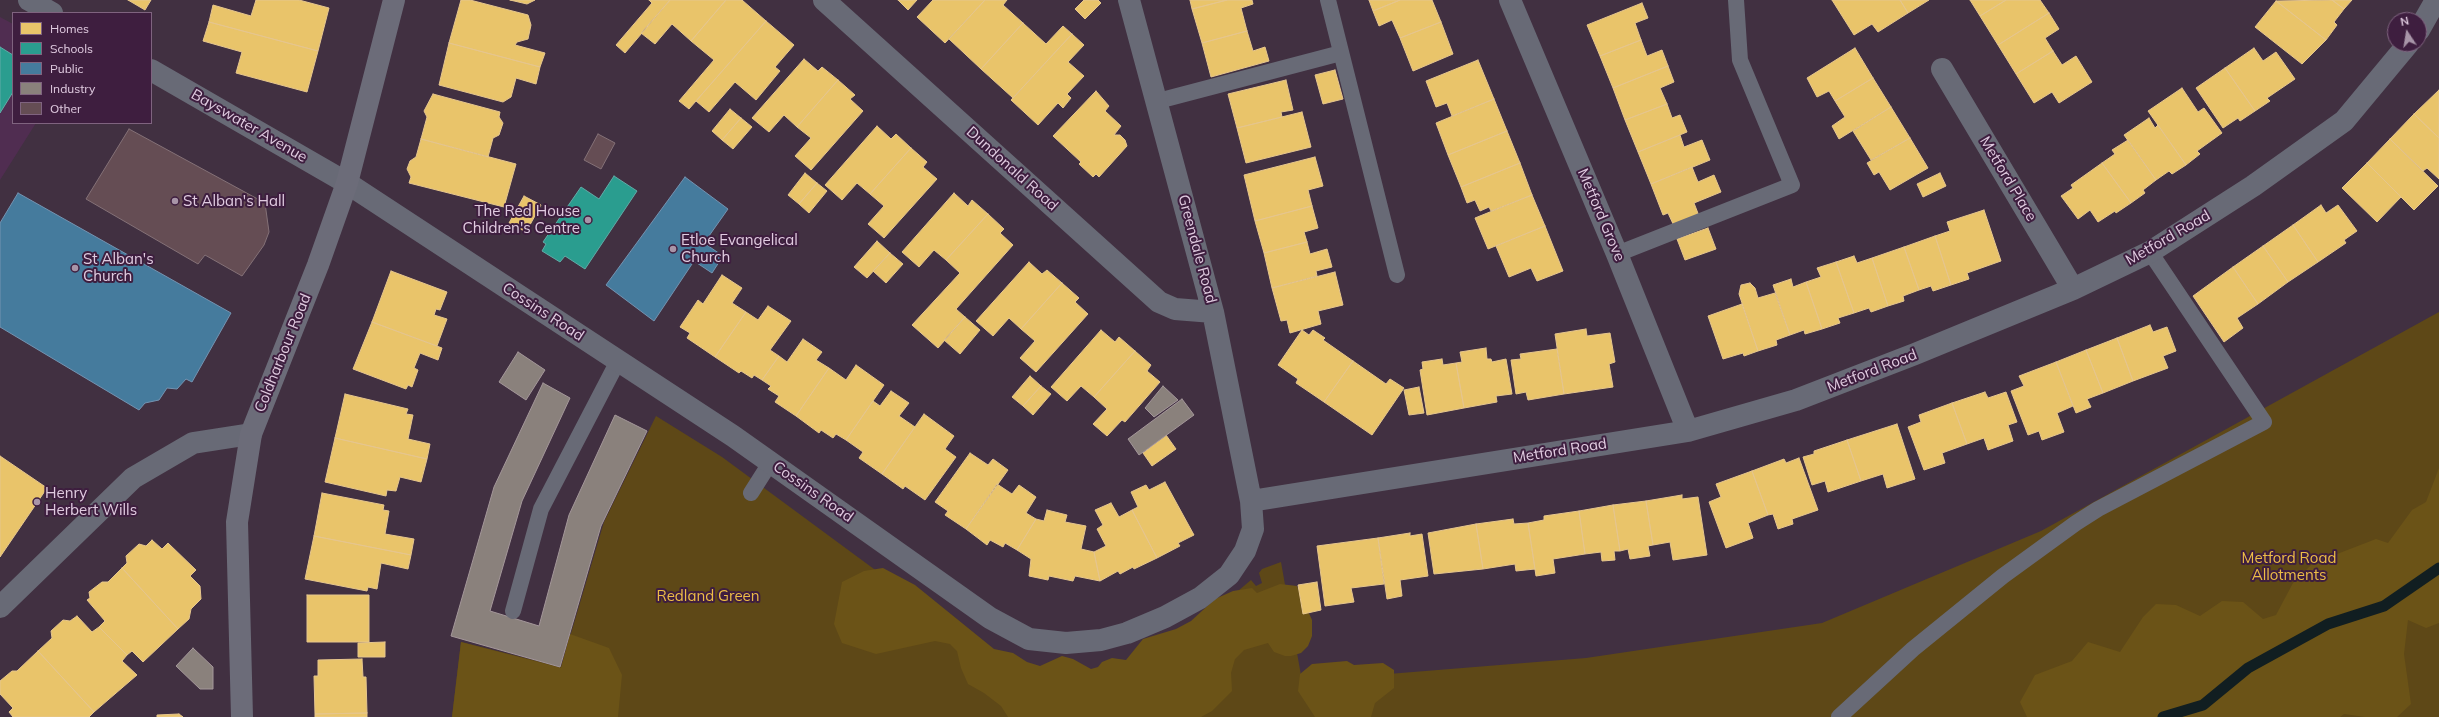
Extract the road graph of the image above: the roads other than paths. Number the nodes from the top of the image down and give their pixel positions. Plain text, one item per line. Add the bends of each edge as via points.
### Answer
1 (29, 0) edge
2 (394, 0) edge
3 (824, 0) edge
4 (1130, 0) edge
5 (1328, 0) edge
6 (1510, 0) edge
7 (1736, 0) edge
8 (2436, 0) edge
9 (50, 12) edge
10 (2427, 16) edge
11 (2401, 52) edge
12 (1341, 53) junction
13 (1942, 69) dead end
14 (152, 71) edge
15 (1158, 101) junction
16 (347, 183) junction
17 (2150, 252) junction
18 (1617, 254) junction
19 (1397, 275) dead end
20 (2074, 289) junction
21 (1213, 312) junction
22 (618, 361) junction
23 (1688, 431) junction
24 (251, 434) junction
25 (770, 462) junction
26 (751, 493) dead end
27 (1251, 501) junction
28 (0, 607) edge
29 (513, 611) dead end
30 (242, 717) edge
31 (1839, 717) edge

1 - 9 street
2 - 16 main road, Coldharbour Road
3 - 21 street, Dundonald Road via 1159,302 1175,308
4 - 15 street, Greendale Road
5 - 12 lane
6 - 18 street, Metford Grove
7 - 18 lane via 1740,60 1792,185
8 - 10 street
11 - 17 street, Metford Road via 2344,121 2253,186
12 - 15 lane
12 - 19 lane
13 - 20 street, Metford Place
14 - 16 street, Bayswater Avenue
15 - 21 street, Greendale Road
16 - 22 street, Cossins Road
16 - 24 main road, Coldharbour Road via 318,265
17 - 20 street, Metford Road
17 - 31 lane via 2264,422 2076,523 2003,576 1919,644
18 - 23 street, Metford Grove
20 - 23 street, Metford Road via 1796,400
21 - 27 street, Greendale Road
22 - 25 street, Cossins Road
22 - 29 lane via 541,509
23 - 27 street, Metford Road
24 - 28 street via 193,443 133,478
24 - 30 main road, Coldharbour Road via 237,522
25 - 26 lane
25 - 27 street, Cossins Road via 990,618 1029,639 1066,643 1101,640 1127,633 1165,617 1200,598 1229,575 1245,551 1253,529

